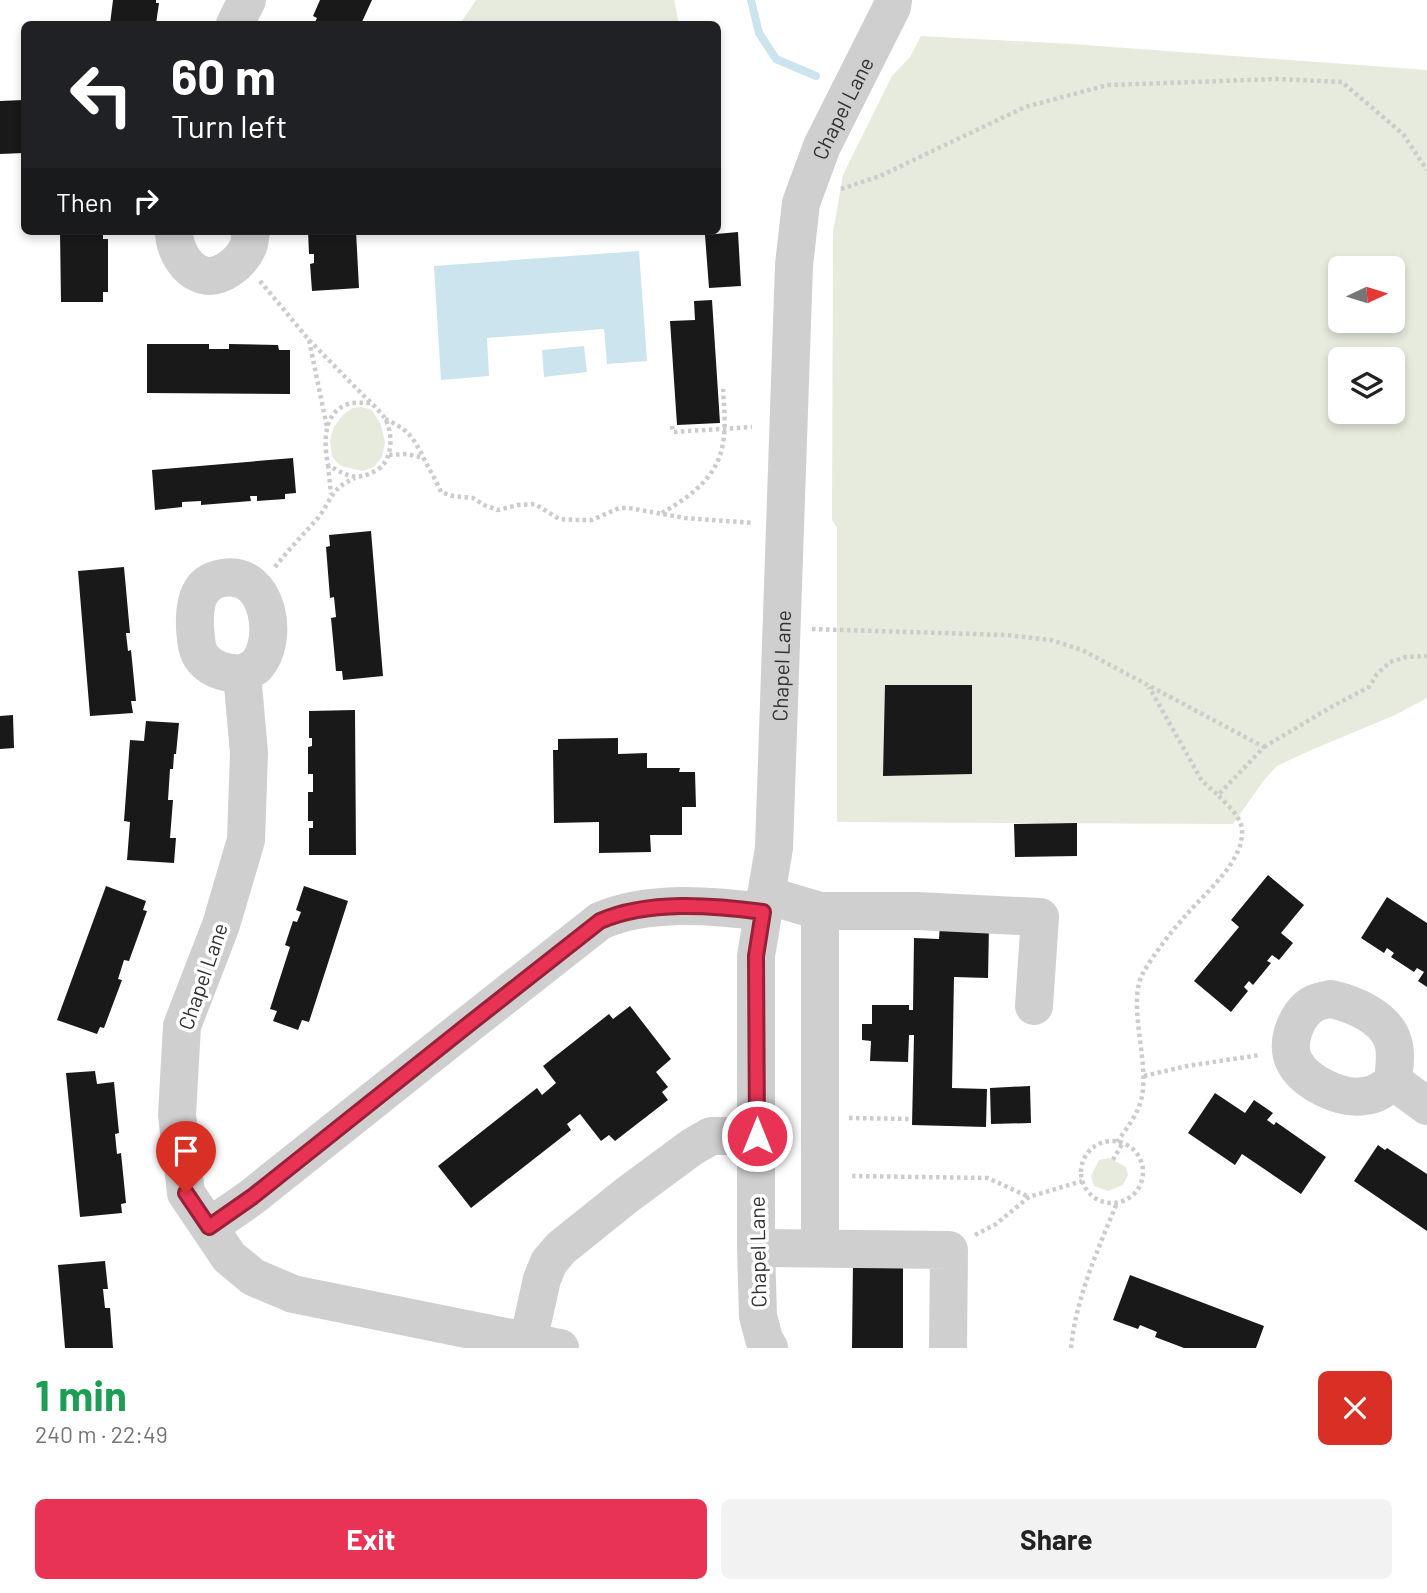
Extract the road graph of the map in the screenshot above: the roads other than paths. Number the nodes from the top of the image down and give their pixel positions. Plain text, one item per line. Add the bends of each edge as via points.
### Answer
1 (247, 0) edge
2 (893, 0) edge
3 (237, 21) edge
4 (174, 235) edge
5 (246, 245) edge
6 (242, 674) junction
7 (765, 903) junction
8 (820, 911) junction
9 (1034, 1006) dead end
10 (1392, 1081) junction
11 (1427, 1106) edge
12 (757, 1136) junction
13 (209, 1227) junction
14 (756, 1248) junction
15 (820, 1248) junction
16 (544, 1345) edge
17 (769, 1348) edge
18 (948, 1348) edge

1 - 3 street
2 - 7 street, Chapel Lane via 822,146 801,203 794,265 774,848
4 - 5 street via 179,254 203,275 217,275 230,268
6 - 6 street via 256,666 265,650 266,608 247,580 222,578 200,593 194,608 196,639 200,657 210,665
6 - 13 street, Chapel Lane via 249,753 246,840 182,1026 177,1115 186,1193
7 - 8 street
7 - 12 street, Chapel Lane via 756,956
7 - 13 street via 730,908 645,908 600,921
8 - 9 street via 1040,917
8 - 15 street
10 - 10 street via 1393,1041 1387,1029 1360,1007 1331,999 1305,1011 1292,1034 1291,1047 1294,1061 1304,1073 1335,1093 1353,1097 1380,1092
10 - 11 street
12 - 14 street, Chapel Lane
12 - 16 street via 711,1136 561,1248 542,1279
13 - 16 street, Chapel Lane via 229,1257 253,1277 293,1294
14 - 15 street
14 - 17 street, Chapel Lane via 758,1316
15 - 18 street via 949,1250

